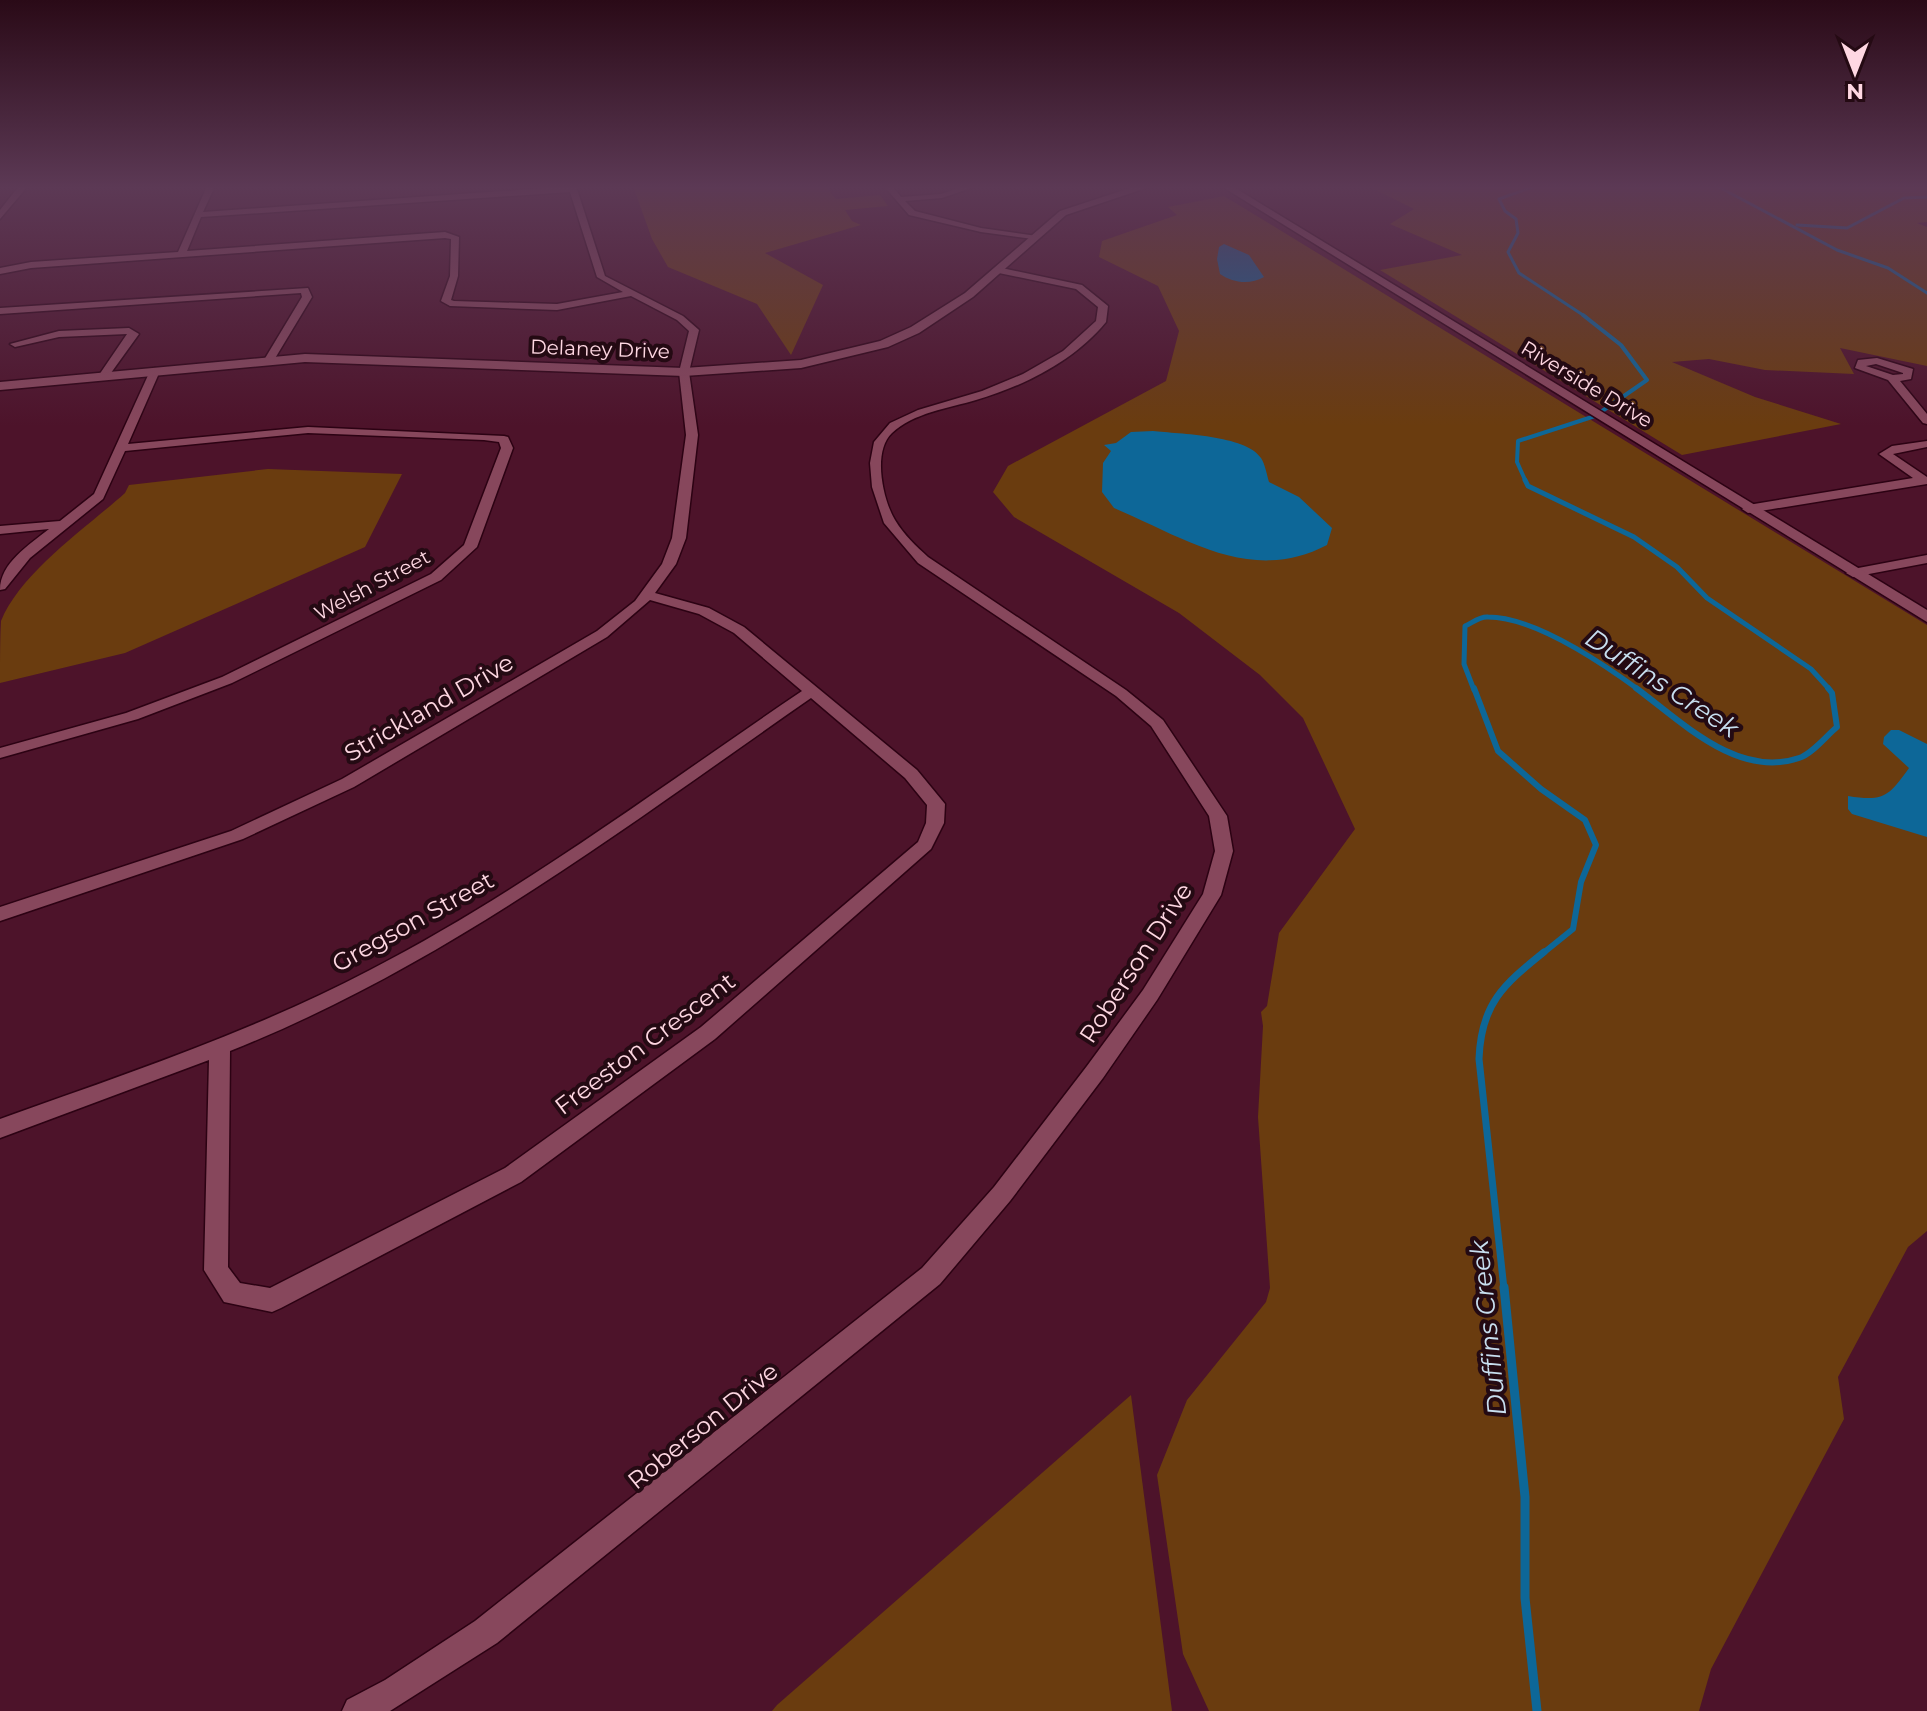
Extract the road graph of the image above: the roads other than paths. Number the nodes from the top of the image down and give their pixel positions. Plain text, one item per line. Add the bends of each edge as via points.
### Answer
1 (55, 266) edge
2 (454, 266) edge
3 (597, 266) edge
4 (1001, 266) edge
5 (1354, 266) edge
6 (997, 270) junction
7 (0, 271) edge
8 (628, 294) junction
9 (0, 311) edge
10 (15, 344) dead end
11 (269, 360) junction
12 (155, 371) junction
13 (684, 372) junction
14 (104, 375) junction
15 (1892, 378) dead end
16 (0, 386) edge
17 (1927, 421) edge
18 (1927, 444) edge
19 (122, 448) junction
20 (1925, 482) edge
21 (1748, 509) junction
22 (65, 524) junction
23 (0, 530) edge
24 (1927, 559) edge
25 (1853, 573) junction
26 (0, 586) edge
27 (649, 596) junction
28 (1927, 617) edge
29 (813, 690) junction
30 (0, 753) edge
31 (0, 914) edge
32 (220, 1048) junction
33 (0, 1129) edge
34 (358, 1711) edge

1 - 7 street
2 - 8 street via 446,301 453,304 557,307
3 - 8 street via 601,277
4 - 6 street, Delaney Drive
5 - 21 street, Riverside Drive
6 - 13 street, Delaney Drive via 969,295 884,344 801,364
6 - 34 street, Roberson Drive via 1079,287 1103,306 1101,322 1044,368 914,417 882,436 877,448 886,516 923,560 1121,693 1157,723 1218,816 1224,851 1212,895 1095,1072 931,1276 486,1632
8 - 13 street via 694,330
9 - 11 street via 305,290 307,297
10 - 14 street via 59,334 134,334
11 - 12 street, Delaney Drive
11 - 13 street, Delaney Drive
12 - 14 street, Delaney Drive
12 - 19 street
13 - 27 street, Strickland Drive via 692,435 683,515 669,564
14 - 16 street, Delaney Drive
15 - 17 street
18 - 20 street via 1885,454
19 - 22 street via 99,496
19 - 30 street, Welsh Street via 308,430 484,437 504,439 507,448 470,547 436,577 227,680 132,716
20 - 21 street
21 - 25 street, Riverside Drive
22 - 23 street
22 - 26 street via 25,555
24 - 25 street
25 - 28 street, Riverside Drive
27 - 29 street, Freeston Crescent via 704,611 739,630
27 - 31 street, Strickland Drive via 602,634 348,783 237,835
29 - 32 street, Gregson Street via 478,918 374,977
29 - 32 street, Freeston Crescent via 911,774 936,804 925,845 708,1033 513,1175 272,1300 233,1294 216,1270
32 - 33 street, Gregson Street

